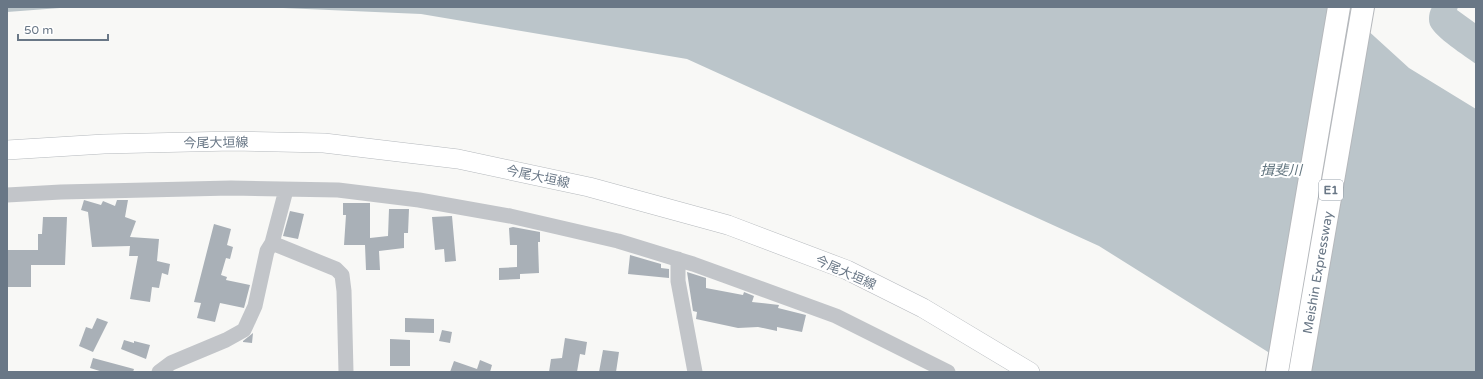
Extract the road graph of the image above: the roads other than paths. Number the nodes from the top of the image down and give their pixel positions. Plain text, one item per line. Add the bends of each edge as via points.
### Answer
1 (1339, 7) edge
2 (1362, 7) edge
3 (7, 150) edge
4 (286, 190) junction
5 (7, 196) edge
6 (272, 243) junction
7 (678, 259) junction
8 (159, 372) edge
9 (346, 372) edge
10 (695, 372) edge
11 (948, 372) edge
12 (1030, 372) edge
13 (1277, 372) edge
14 (1300, 372) edge

1 - 13 highway, Meishin Expressway / E1
2 - 14 highway, Meishin Expressway / E1
3 - 12 main road, 今尾大垣線 via 104,144 233,141 324,143 458,159 574,184 636,198 728,225 847,270 923,308
4 - 5 street via 231,188 61,192
4 - 6 street
4 - 7 street via 338,190 427,201 518,218 618,241
6 - 8 street via 267,251 255,306 244,330 171,363
6 - 9 street via 336,268 342,275
7 - 10 street via 678,281
7 - 11 street via 836,316

